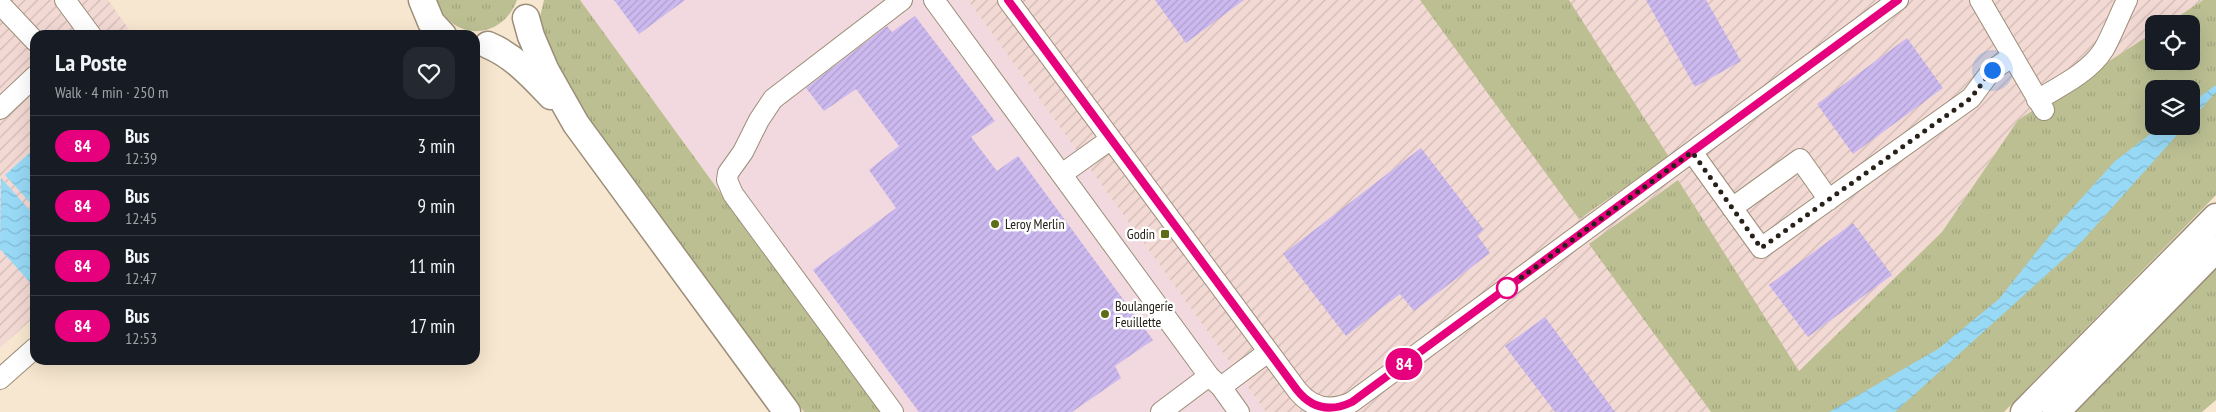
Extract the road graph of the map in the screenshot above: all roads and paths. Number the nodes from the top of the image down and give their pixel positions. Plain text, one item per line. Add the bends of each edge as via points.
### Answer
1 (65, 0) edge
2 (902, 0) edge
3 (934, 0) edge
4 (1008, 0) edge
5 (1898, 0) edge
6 (1980, 0) edge
7 (2127, 0) edge
8 (0, 4) edge
9 (530, 9) edge
10 (423, 17) edge
11 (87, 30) edge
12 (437, 30) edge
13 (30, 36) edge
14 (482, 46) edge
15 (2012, 57) junction
16 (30, 81) edge
17 (0, 109) edge
18 (576, 124) junction
19 (1111, 139) junction
20 (1692, 152) junction
21 (1062, 174) junction
22 (1829, 200) junction
23 (1732, 208) junction
24 (2216, 217) edge
25 (2213, 253) edge
26 (30, 352) edge
27 (1268, 352) junction
28 (0, 379) edge
29 (1215, 381) junction
30 (786, 411) edge
31 (1331, 411) edge
32 (893, 412) edge
33 (1161, 412) edge
34 (1239, 412) edge
35 (2024, 412) edge
36 (2056, 412) edge

1 - 11 street
2 - 32 street via 773,98 743,152 730,168 727,180 733,194
3 - 21 street
4 - 19 street
5 - 20 street
6 - 15 street
7 - 15 street via 2098,57 2040,105
8 - 13 street
9 - 14 main road via 510,36
9 - 18 main road via 531,36 546,71
10 - 12 main road
14 - 18 main road via 503,52 516,61
15 - 22 street via 1992,70 1971,98
16 - 17 street
18 - 30 main road
19 - 21 street
19 - 27 street
20 - 23 street
20 - 31 street via 1352,402
21 - 29 street
22 - 23 street via 1761,248
22 - 23 street via 1800,159
24 - 35 main road
25 - 36 main road
26 - 28 street
27 - 29 street
27 - 31 street via 1303,398 1316,407
29 - 33 street
29 - 34 street

